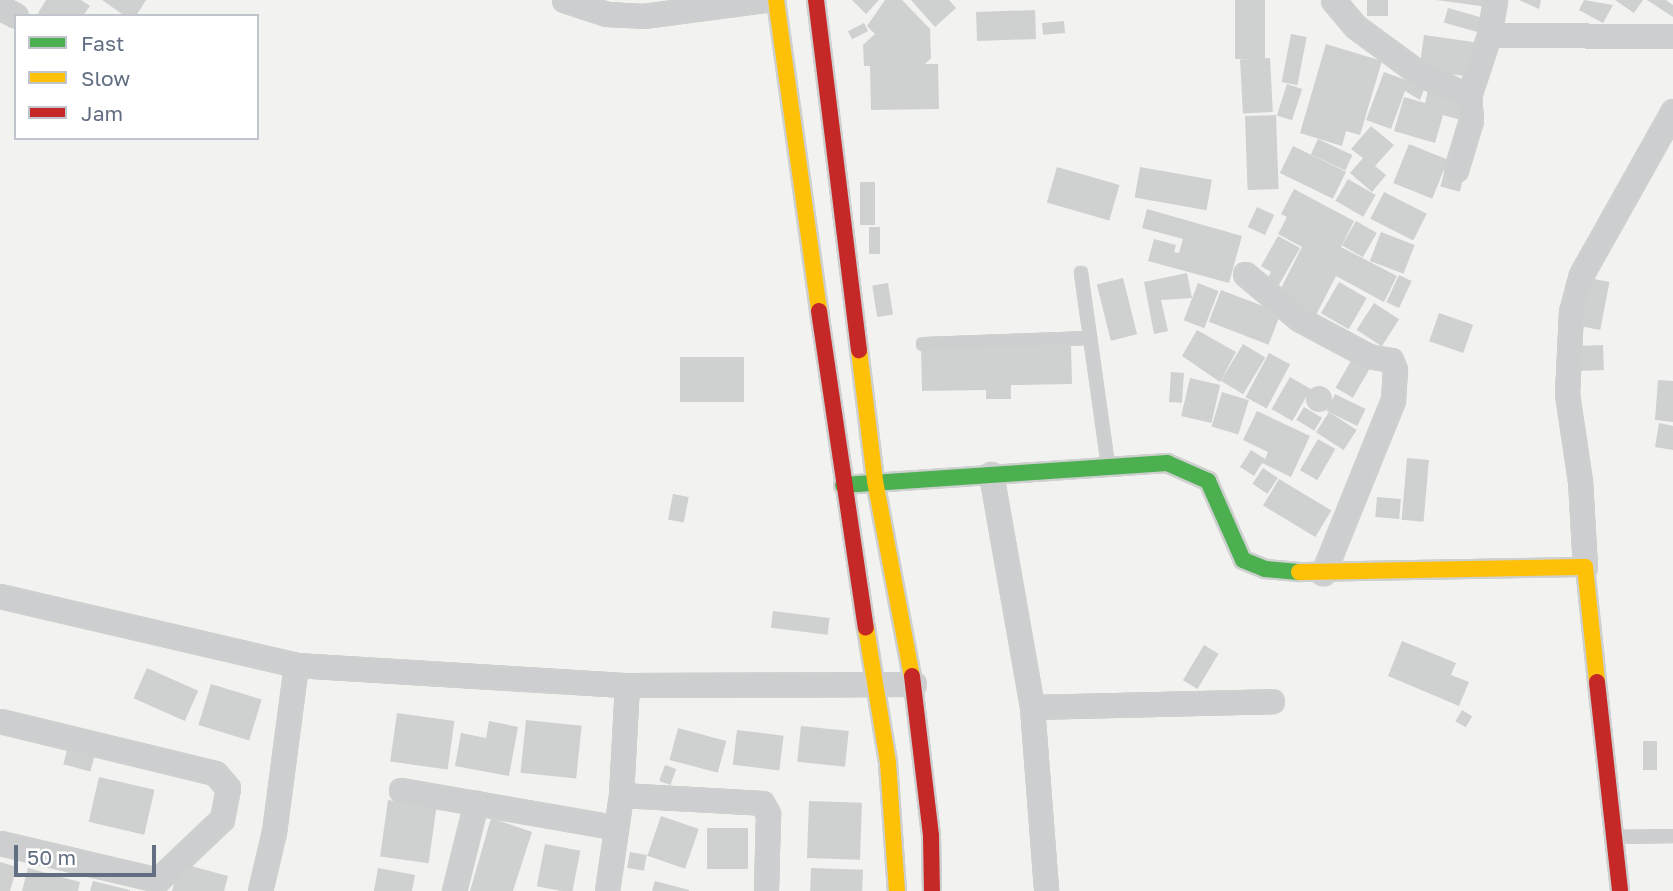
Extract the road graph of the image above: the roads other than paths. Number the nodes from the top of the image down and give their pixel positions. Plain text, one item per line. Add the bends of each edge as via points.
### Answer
1 (564, 0) edge
2 (764, 0) edge
3 (776, 0) edge
4 (816, 0) edge
5 (1333, 0) edge
6 (1495, 0) edge
7 (1489, 35) junction
8 (1673, 36) edge
9 (1469, 96) junction
10 (1673, 111) edge
11 (1456, 170) dead end
12 (1081, 274) dead end
13 (1245, 274) dead end
14 (1090, 338) junction
15 (923, 344) dead end
16 (1108, 467) junction
17 (991, 474) junction
18 (875, 481) junction
19 (843, 485) junction
20 (1585, 567) junction
21 (1323, 573) junction
22 (0, 596) edge
23 (296, 666) junction
24 (915, 684) junction
25 (627, 685) junction
26 (876, 685) junction
27 (1272, 701) dead end
28 (1032, 707) junction
29 (0, 721) edge
30 (401, 790) dead end
31 (621, 795) junction
32 (476, 803) junction
33 (614, 827) junction
34 (1673, 836) edge
35 (1617, 837) junction
36 (0, 844) edge
37 (260, 891) edge
38 (454, 891) edge
39 (607, 891) edge
40 (766, 891) edge
41 (897, 891) edge
42 (932, 891) edge
43 (1046, 891) edge
44 (1620, 891) edge

1 - 2 street via 607,14 643,16
3 - 19 street
4 - 18 street
5 - 9 street via 1356,27 1420,74
6 - 7 street
7 - 8 street
7 - 9 street
9 - 11 street via 1471,120
10 - 20 street via 1581,275 1571,312 1567,394 1580,481
12 - 14 lane
13 - 21 street via 1298,319 1368,356 1391,360 1395,370 1393,400
14 - 15 lane
14 - 16 lane
16 - 17 street
16 - 21 street via 1167,463 1189,469 1208,481 1218,496 1229,537 1243,560 1265,569
17 - 18 street
17 - 28 street
18 - 19 street
18 - 24 street
19 - 26 street
20 - 21 street
20 - 35 street
22 - 23 street
23 - 25 street
23 - 37 street via 274,832
24 - 26 street
24 - 42 street
25 - 26 street
25 - 31 street
26 - 41 street via 896,836
27 - 28 street
28 - 43 street
29 - 36 street via 215,773 228,788 222,818 158,880
30 - 32 street
31 - 33 street
31 - 40 street via 762,803 768,814
32 - 33 street
32 - 38 street
33 - 39 street
34 - 35 lane
35 - 44 street

